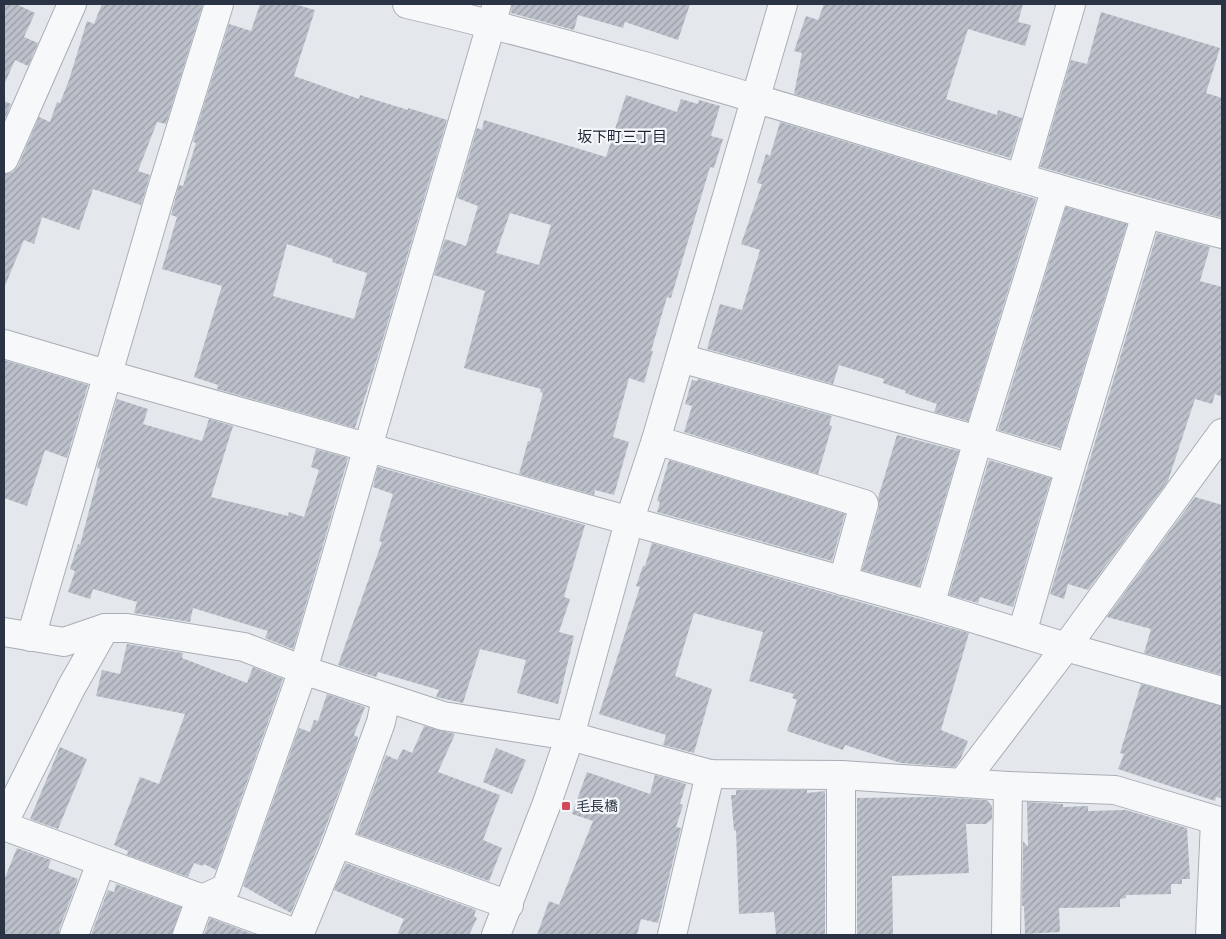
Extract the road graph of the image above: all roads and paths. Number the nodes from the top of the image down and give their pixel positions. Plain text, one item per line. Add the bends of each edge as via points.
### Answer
1 (72, 4) edge
2 (218, 4) edge
3 (408, 4) edge
4 (783, 4) edge
5 (1070, 4) edge
6 (494, 13) edge
7 (756, 99) junction
8 (4, 159) edge
9 (1021, 177) junction
10 (1056, 188) junction
11 (1146, 214) junction
12 (1222, 234) edge
13 (4, 344) edge
14 (680, 358) junction
15 (109, 375) junction
16 (1222, 433) edge
17 (656, 440) junction
18 (978, 440) junction
19 (369, 447) junction
20 (1070, 468) junction
21 (629, 522) junction
22 (843, 581) junction
23 (930, 605) junction
24 (105, 628) junction
25 (4, 632) edge
26 (1022, 633) junction
27 (31, 636) junction
28 (1066, 647) junction
29 (303, 670) junction
30 (1222, 691) edge
31 (386, 698) junction
32 (570, 736) junction
33 (710, 774) junction
34 (841, 775) junction
35 (962, 782) junction
36 (1008, 786) junction
37 (4, 822) edge
38 (1218, 822) edge
39 (4, 826) edge
40 (337, 843) junction
41 (101, 863) junction
42 (200, 900) junction
43 (509, 904) junction
44 (293, 934) edge
45 (74, 935) edge
46 (187, 935) edge
47 (496, 935) edge
48 (672, 935) edge
49 (841, 935) edge
50 (1006, 935) edge
51 (1210, 935) edge

1 - 8 street
2 - 15 street
3 - 6 street
4 - 7 street
5 - 9 street
6 - 7 street
6 - 19 street
7 - 9 street
7 - 14 street
9 - 10 street
10 - 11 street
10 - 18 street
11 - 12 street
11 - 20 street
13 - 15 street
14 - 17 street
14 - 18 street
15 - 19 street
15 - 27 street
16 - 28 street
17 - 21 street
17 - 22 street via 864,504
18 - 20 street
18 - 23 street
19 - 21 street
19 - 29 street
20 - 26 street
21 - 22 street
21 - 32 street
22 - 23 street
23 - 26 street
24 - 27 street via 64,642
24 - 29 street via 128,628 244,647
24 - 37 street
25 - 27 street
26 - 28 street
28 - 30 street
28 - 35 street
29 - 31 street
29 - 42 street via 226,888
31 - 32 street via 443,716
31 - 40 street via 381,722
32 - 33 street
32 - 43 street
33 - 34 street
33 - 48 street
34 - 35 street
34 - 49 street
35 - 36 street
36 - 38 street via 1115,790
36 - 50 street
38 - 51 street
39 - 41 street
40 - 43 street
40 - 44 street
41 - 42 street
41 - 45 street
42 - 44 street
42 - 46 street
43 - 47 street

